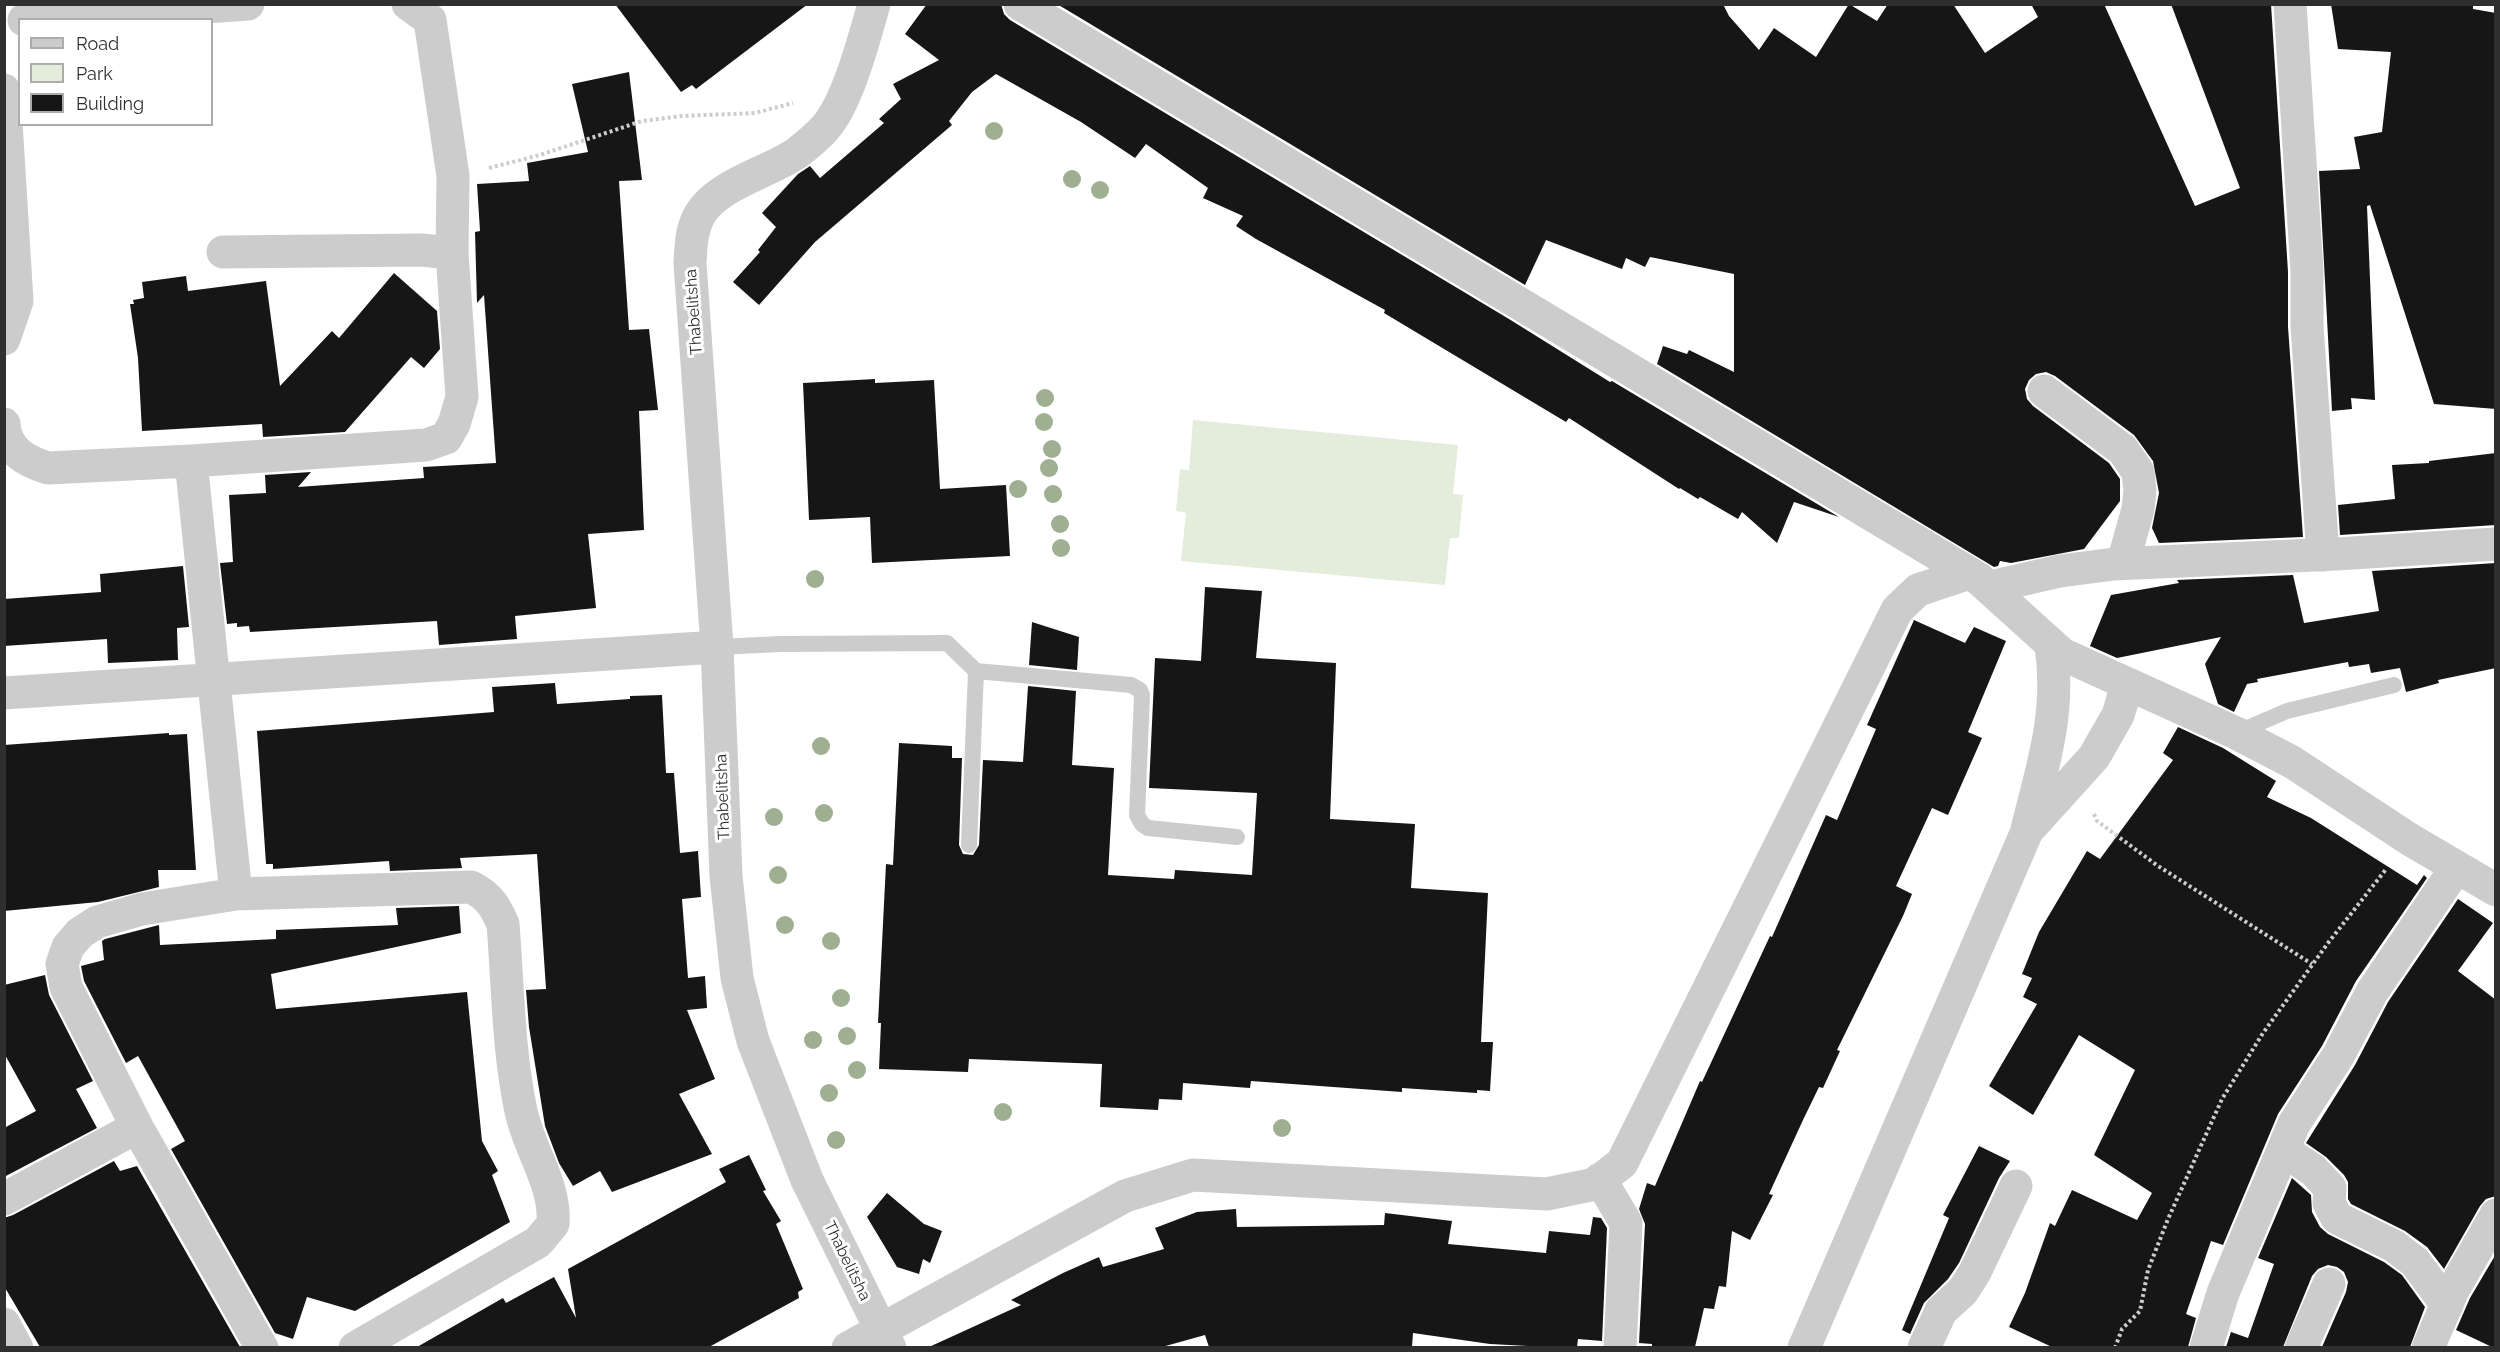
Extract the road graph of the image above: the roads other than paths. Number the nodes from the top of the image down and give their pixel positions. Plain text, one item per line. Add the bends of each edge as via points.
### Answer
1 (248, 4) edge
2 (408, 4) edge
3 (873, 4) edge
4 (1020, 4) edge
5 (2290, 4) edge
6 (138, 9) edge
7 (45, 18) edge
8 (4, 90) edge
9 (224, 252) dead end
10 (452, 253) junction
11 (4, 339) edge
12 (2044, 391) dead end
13 (4, 424) edge
14 (191, 461) junction
15 (2496, 544) edge
16 (2324, 555) junction
17 (2123, 563) junction
18 (1979, 580) junction
19 (2051, 646) junction
20 (717, 647) junction
21 (976, 671) junction
22 (214, 679) junction
23 (2127, 684) junction
24 (2394, 685) dead end
25 (4, 693) edge
26 (2236, 733) junction
27 (2027, 831) junction
28 (1237, 837) dead end
29 (969, 845) dead end
30 (2456, 868) junction
31 (2496, 890) edge
32 (236, 894) junction
33 (137, 1127) junction
34 (2283, 1150) junction
35 (1600, 1179) junction
36 (2016, 1186) dead end
37 (4, 1199) edge
38 (2496, 1215) edge
39 (2329, 1284) dead end
40 (2447, 1305) junction
41 (4, 1323) edge
42 (886, 1339) edge
43 (17, 1347) edge
44 (262, 1347) edge
45 (355, 1347) edge
46 (848, 1347) edge
47 (1620, 1347) edge
48 (1804, 1347) edge
49 (1924, 1347) edge
50 (2206, 1347) edge
51 (2301, 1347) edge
52 (2428, 1347) edge

1 - 6 street
2 - 10 street via 430,20 453,176
3 - 20 street, Thabelitsha via 848,85 825,128 797,153 718,196 698,216 692,235 690,263
4 - 18 street
5 - 16 street
6 - 7 street
8 - 11 street via 17,301
9 - 10 street
10 - 14 street via 462,397 446,438 426,445
12 - 17 street via 2123,450 2138,472 2138,508
13 - 14 street via 12,448 28,462 48,468
14 - 22 street
15 - 16 street
16 - 17 street
17 - 18 street
18 - 19 street
18 - 35 street via 1918,590 1897,610 1622,1163
19 - 23 street via 2072,660
19 - 27 street via 2056,684 2054,716
20 - 21 lane via 947,643
20 - 22 street
20 - 42 street, Thabelitsha via 726,876 737,978 753,1041 807,1180
21 - 28 lane via 1131,685 1140,690 1137,815 1142,824 1148,828
21 - 29 lane
22 - 25 street
22 - 32 street
23 - 26 street
23 - 27 street via 2107,737 2077,777
24 - 26 lane via 2287,711
26 - 30 street via 2292,762
27 - 48 street
30 - 31 street
30 - 34 street via 2372,992 2338,1056 2294,1124
32 - 33 street via 142,909 97,922 68,947 62,964 66,987
32 - 45 street via 471,887 495,905 503,924 515,1084 523,1122 552,1197 553,1224 538,1242
33 - 37 street
33 - 44 street
34 - 40 street via 2313,1170 2330,1188 2329,1203 2337,1218 2394,1246 2415,1262
34 - 50 street via 2223,1293
35 - 42 street via 1594,1184 1547,1194 1193,1175 1125,1196
35 - 47 street via 1626,1223
36 - 49 street via 1975,1272 1963,1291 1941,1311
38 - 40 street
39 - 51 street
40 - 52 street
41 - 43 street
42 - 46 street

